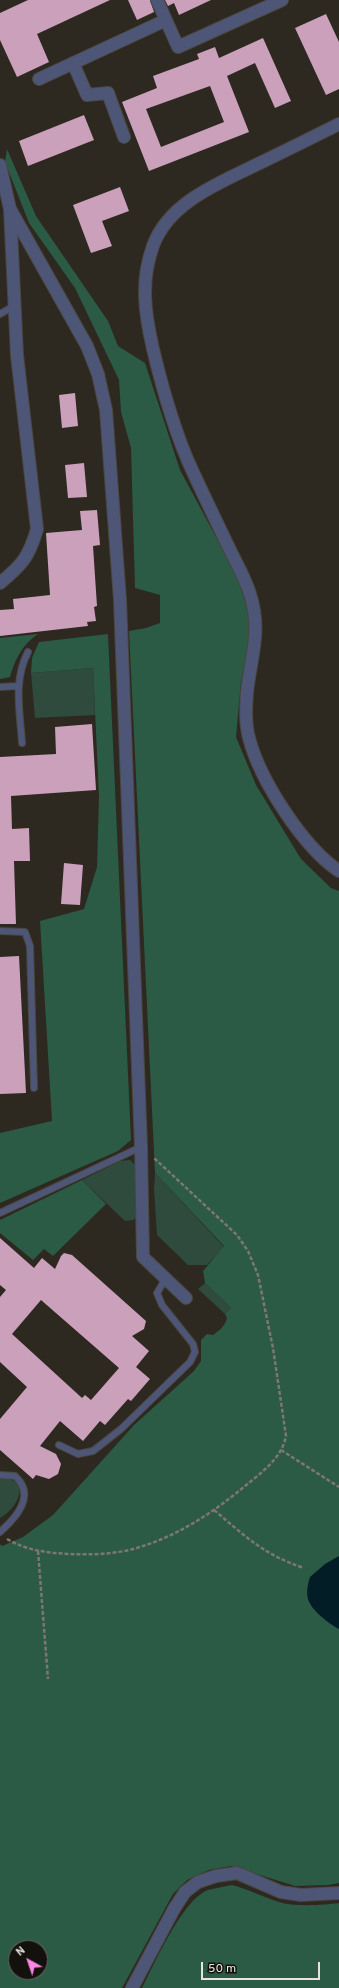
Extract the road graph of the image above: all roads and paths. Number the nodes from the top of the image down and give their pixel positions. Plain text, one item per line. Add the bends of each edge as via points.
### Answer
1 (157, 0) edge
2 (282, 0) edge
3 (166, 20) junction
4 (73, 63) junction
5 (39, 79) dead end
6 (339, 124) edge
7 (124, 137) dead end
8 (0, 165) edge
9 (10, 209) junction
10 (14, 306) junction
11 (0, 314) edge
12 (0, 583) edge
13 (28, 652) dead end
14 (0, 686) edge
15 (18, 686) junction
16 (22, 743) dead end
17 (339, 872) edge
18 (0, 931) edge
19 (34, 1088) dead end
20 (142, 1146) junction
21 (0, 1213) edge
22 (166, 1278) junction
23 (186, 1298) dead end
24 (59, 1445) dead end
25 (281, 1450) junction
26 (0, 1475) edge
27 (339, 1487) edge
28 (214, 1510) junction
29 (0, 1532) edge
30 (6, 1538) dead end
31 (38, 1551) junction
32 (304, 1568) dead end
33 (48, 1679) dead end
34 (339, 1893) edge
35 (132, 1988) edge

1 - 3 street
2 - 3 street via 178,47
3 - 4 street
4 - 5 street
4 - 7 street via 87,95 108,93
6 - 17 street via 220,183 172,216 162,228 153,246 144,295 164,397 178,437 249,589 256,612 246,716 248,735 256,759 277,798 302,834 319,856
8 - 9 street
9 - 10 street
9 - 20 street via 87,346 98,374 106,410 120,600
10 - 11 lane
10 - 12 street via 17,355 37,529 19,567
13 - 15 lane via 22,663
14 - 15 lane
15 - 16 lane
18 - 19 lane via 25,932 30,946
20 - 21 lane
20 - 22 street via 143,1257
20 - 25 path via 237,1235 248,1251 258,1275 273,1348 286,1436
22 - 23 street
22 - 24 lane via 157,1293 162,1305 193,1344 195,1352 190,1362 121,1429 93,1451 78,1454
25 - 27 path
25 - 28 path via 271,1463
26 - 29 lane via 15,1476 22,1482 24,1490 22,1507
28 - 31 path via 190,1525 143,1547 94,1555
28 - 32 path via 256,1545 282,1561
30 - 31 path
31 - 33 path
34 - 35 street via 301,1896 281,1892 237,1873 198,1882 185,1892 174,1909

